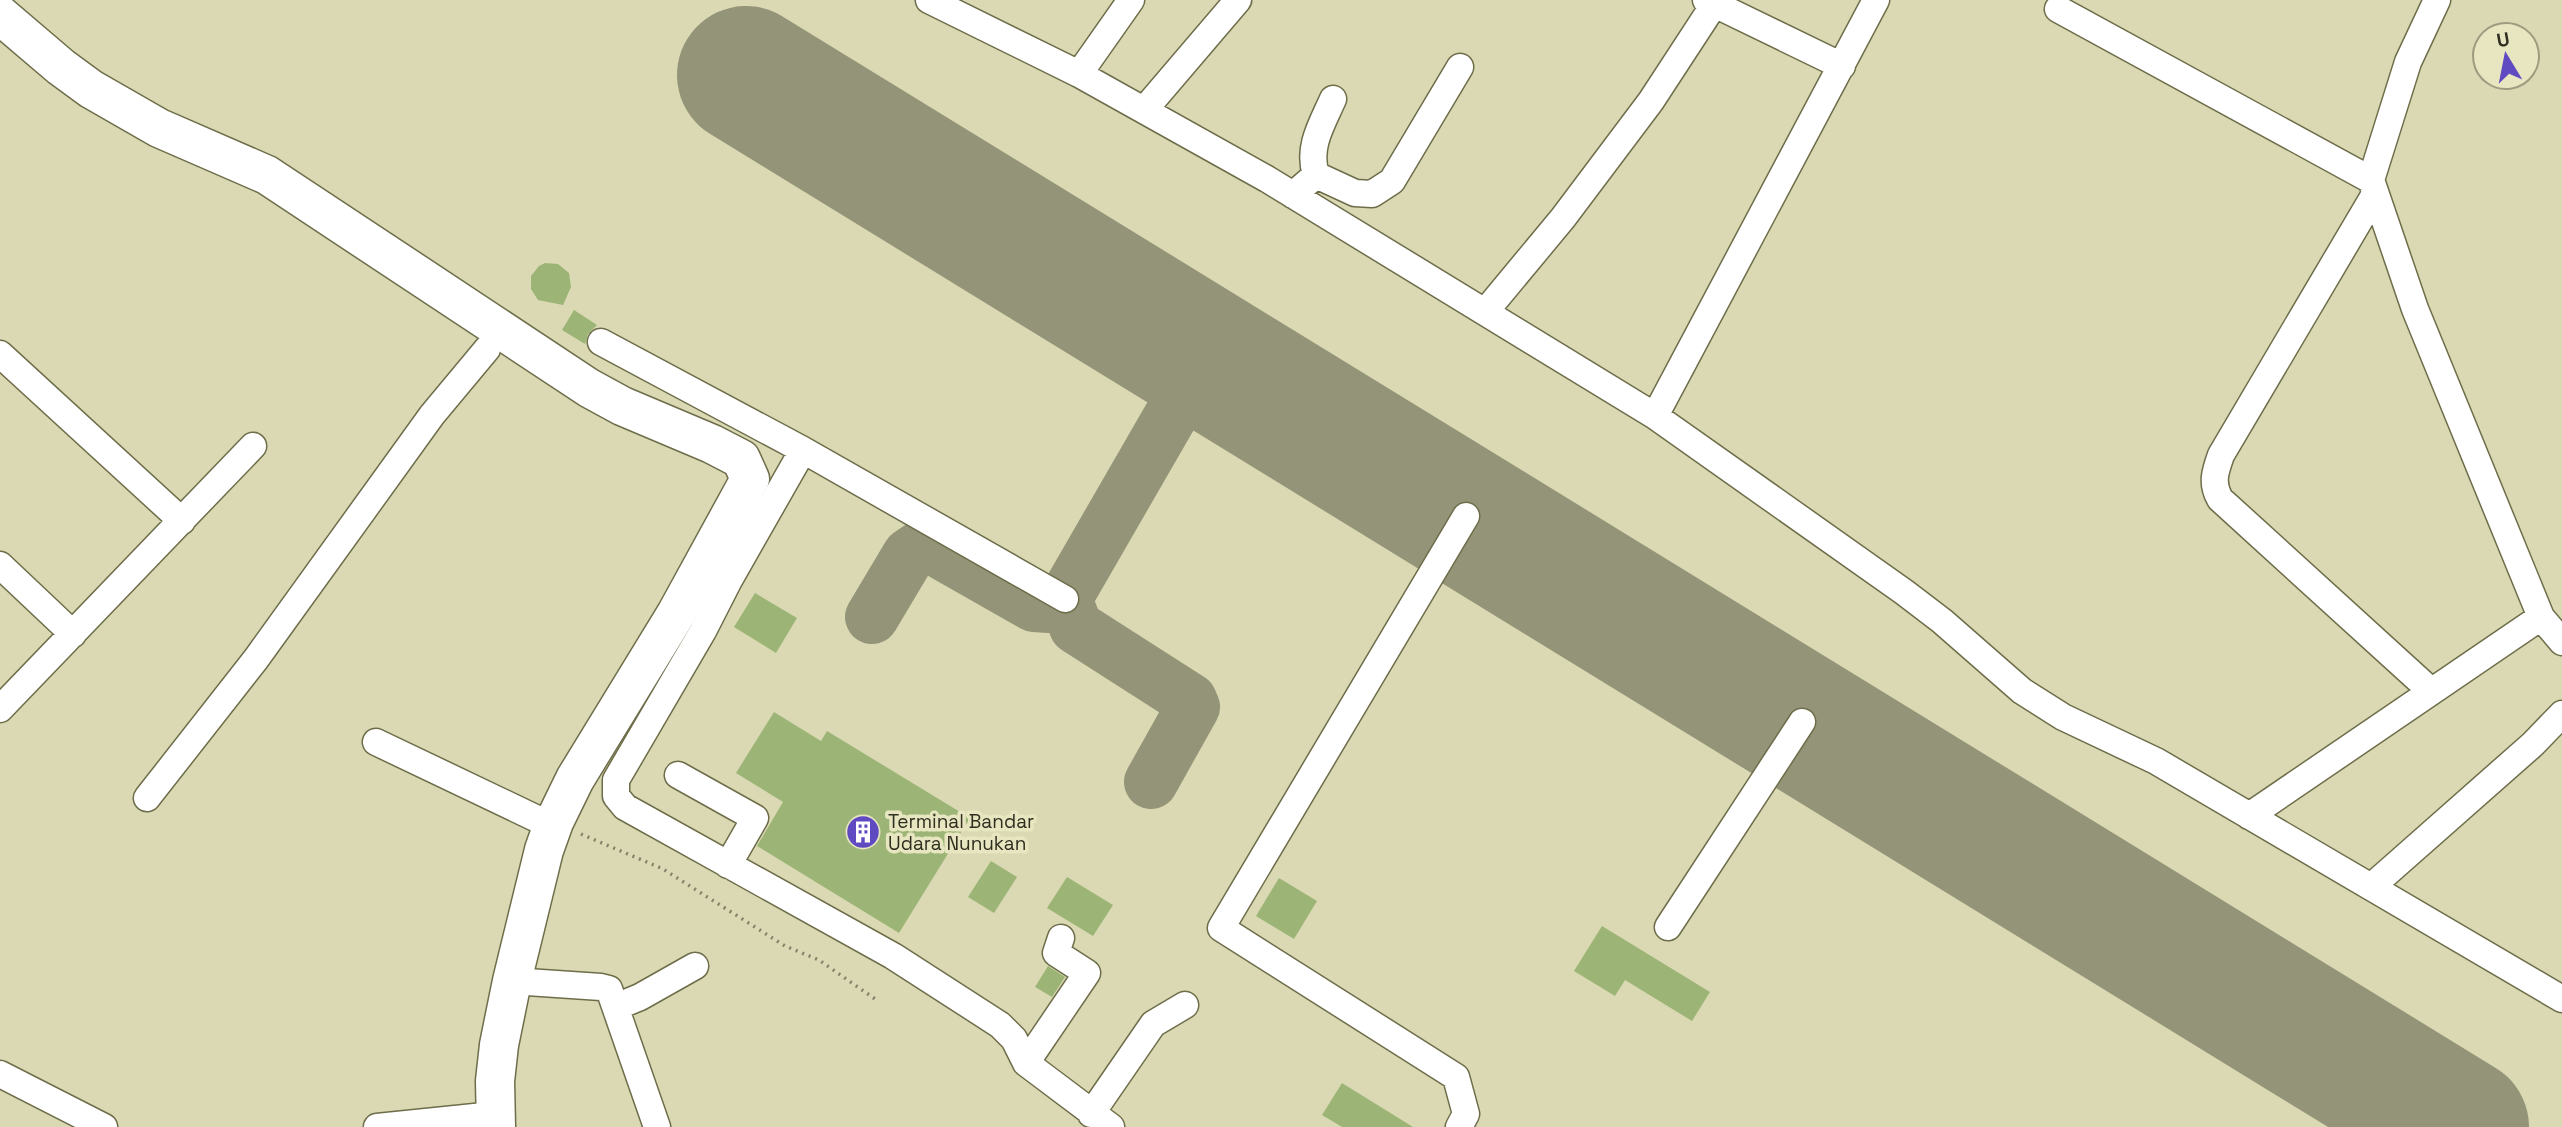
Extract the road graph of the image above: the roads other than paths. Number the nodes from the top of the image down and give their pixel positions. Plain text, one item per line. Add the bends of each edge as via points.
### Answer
1 (929, 0) edge
2 (1238, 0) edge
3 (1877, 0) edge
4 (2437, 0) edge
5 (1712, 1) edge
6 (1121, 5) edge
7 (2058, 9) dead end
8 (0, 15) edge
9 (0, 44) edge
10 (1842, 66) junction
11 (1460, 67) dead end
12 (1079, 74) junction
13 (1333, 99) dead end
14 (1145, 109) junction
15 (1316, 176) junction
16 (2373, 187) junction
17 (1293, 195) junction
18 (1485, 312) junction
19 (601, 342) dead end
20 (486, 349) junction
21 (0, 354) edge
22 (1655, 416) junction
23 (253, 446) dead end
24 (803, 450) junction
25 (750, 479) junction
26 (1466, 516) dead end
27 (182, 521) junction
28 (0, 565) edge
29 (1065, 599) dead end
30 (2541, 617) junction
31 (689, 623) junction
32 (73, 634) junction
33 (2562, 642) edge
34 (2431, 691) junction
35 (0, 709) edge
36 (2562, 714) edge
37 (1802, 722) dead end
38 (376, 741) dead end
39 (678, 775) dead end
40 (147, 799) dead end
41 (2249, 816) junction
42 (553, 824) junction
43 (728, 865) junction
44 (2371, 887) junction
45 (1668, 928) dead end
46 (1061, 938) dead end
47 (695, 966) dead end
48 (512, 981) junction
49 (2562, 999) edge
50 (1185, 1005) dead end
51 (616, 1007) junction
52 (1026, 1063) junction
53 (0, 1074) edge
54 (1101, 1120) edge
55 (495, 1121) edge
56 (104, 1127) edge
57 (377, 1127) edge
58 (657, 1127) edge
59 (1459, 1127) edge

1 - 12 street
2 - 14 street
3 - 10 street
4 - 16 street via 2407,62
5 - 10 street
5 - 18 street via 1651,100
6 - 12 street
7 - 16 street
8 - 25 highway via 91,89 159,128 267,175 589,388 741,459
9 - 20 highway via 106,125 166,159 276,207
10 - 22 street
11 - 15 street via 1392,181 1372,194 1354,193
12 - 14 street
13 - 15 street via 1314,143
14 - 17 street
15 - 17 street
16 - 30 street via 2415,309
16 - 34 street via 2221,455 2214,489
17 - 18 street
18 - 22 street
19 - 24 street
20 - 25 highway via 580,409 685,457
20 - 40 street
21 - 27 street
22 - 41 street via 1904,592 2022,691 2063,718 2156,761
23 - 27 street
24 - 29 street
24 - 31 street via 729,580
25 - 31 highway
26 - 59 street via 1221,928 1456,1077 1466,1114
27 - 32 street
28 - 32 street
30 - 33 street
30 - 34 street
31 - 42 highway via 575,779
31 - 43 street via 616,780 615,796 625,807
32 - 35 street
34 - 41 street
36 - 44 street
37 - 45 street
38 - 42 street
39 - 43 street via 755,818
41 - 44 street
42 - 48 highway
43 - 52 street via 892,956 1000,1024
44 - 49 street
46 - 52 street via 1056,953 1087,973
47 - 51 street
48 - 51 street via 609,989
48 - 55 highway via 499,1045
50 - 54 street via 1153,1024
51 - 58 street
52 - 54 street
53 - 56 street
55 - 57 street

